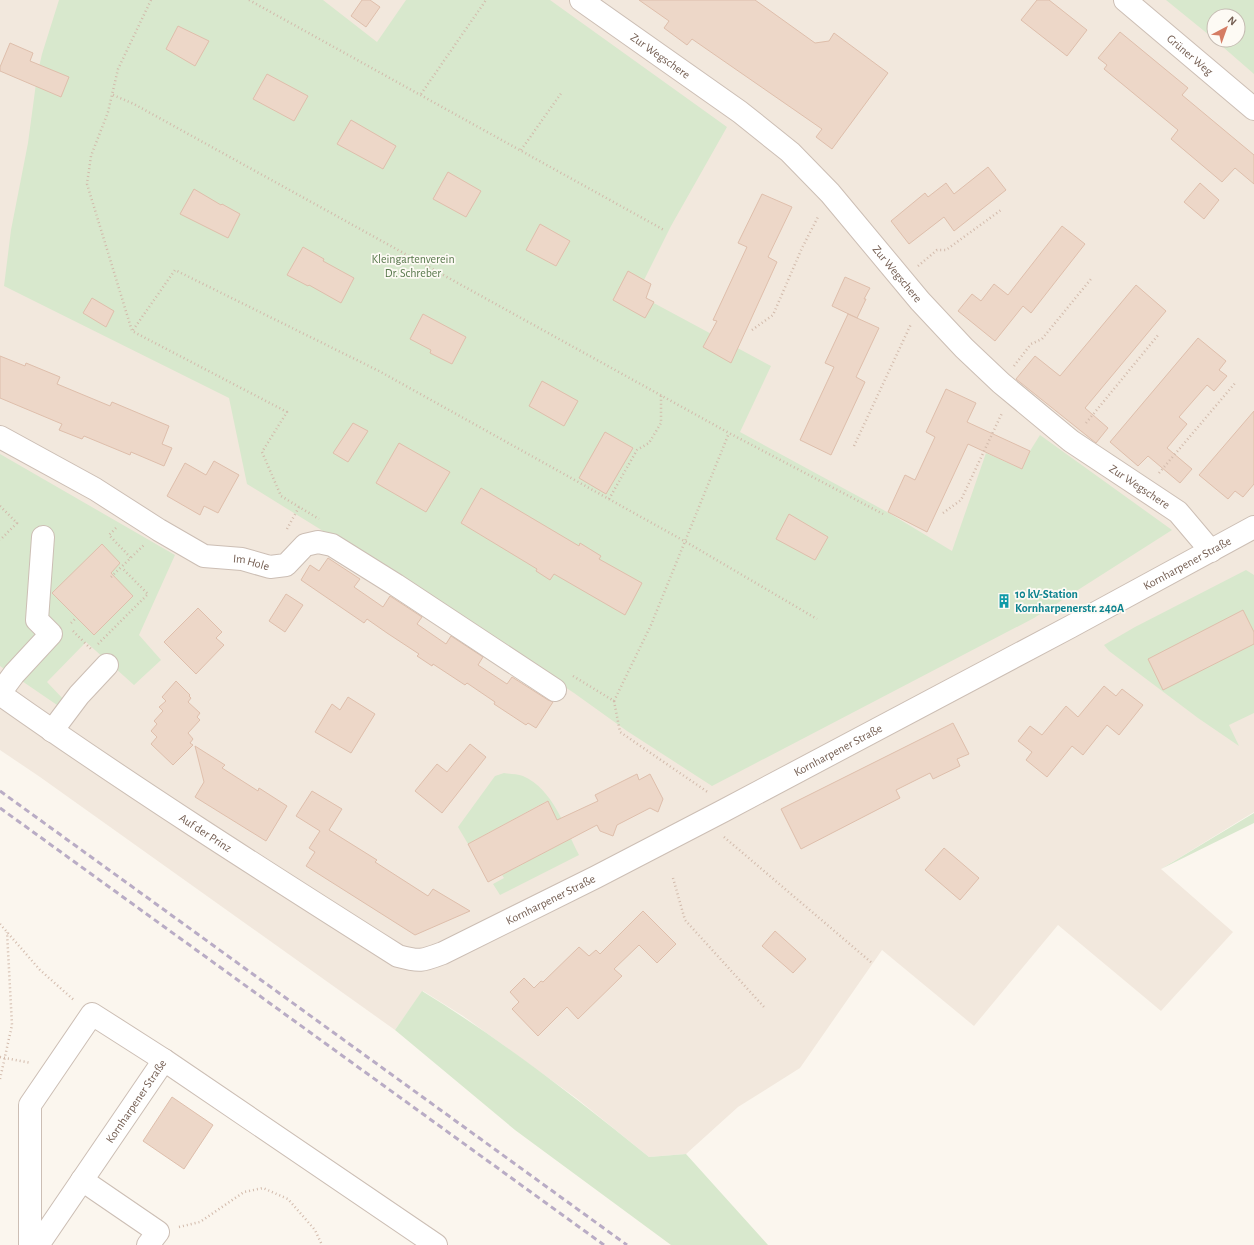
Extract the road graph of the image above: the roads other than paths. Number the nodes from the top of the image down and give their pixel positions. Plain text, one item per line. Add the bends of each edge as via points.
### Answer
1 (581, 0) edge
2 (1125, 0) edge
3 (1254, 109) edge
4 (0, 437) edge
5 (1254, 527) edge
6 (43, 537) dead end
7 (1211, 551) junction
8 (108, 666) road end
9 (555, 690) dead end
10 (0, 694) edge
11 (52, 731) junction
12 (417, 961) joint
13 (164, 1060) junction
14 (82, 1180) junction
15 (153, 1238) edge
16 (30, 1245) edge
17 (38, 1245) edge
18 (436, 1245) edge

1 - 7 street, Zur Wegschere via 740,112 790,152 830,193 920,301 1006,388 1071,441 1178,512
2 - 3 street, Grüner Weg
4 - 9 street, Im Hole via 95,490 204,556 242,560 270,567 286,565 304,545 318,542 332,545
5 - 7 street, Kornharpener Straße
6 - 10 street via 36,620 51,634 14,674
7 - 12 street, Kornharpener Straße via 596,877 443,953
8 - 11 street via 79,695
10 - 11 street, Auf der Prinz
11 - 12 street, Auf der Prinz via 273,878 398,956
13 - 14 street, Kornharpener Straße
13 - 16 street via 92,1014 30,1104
13 - 18 street, Kornharpener Straße
14 - 15 street
14 - 17 street, Kornharpener Straße

